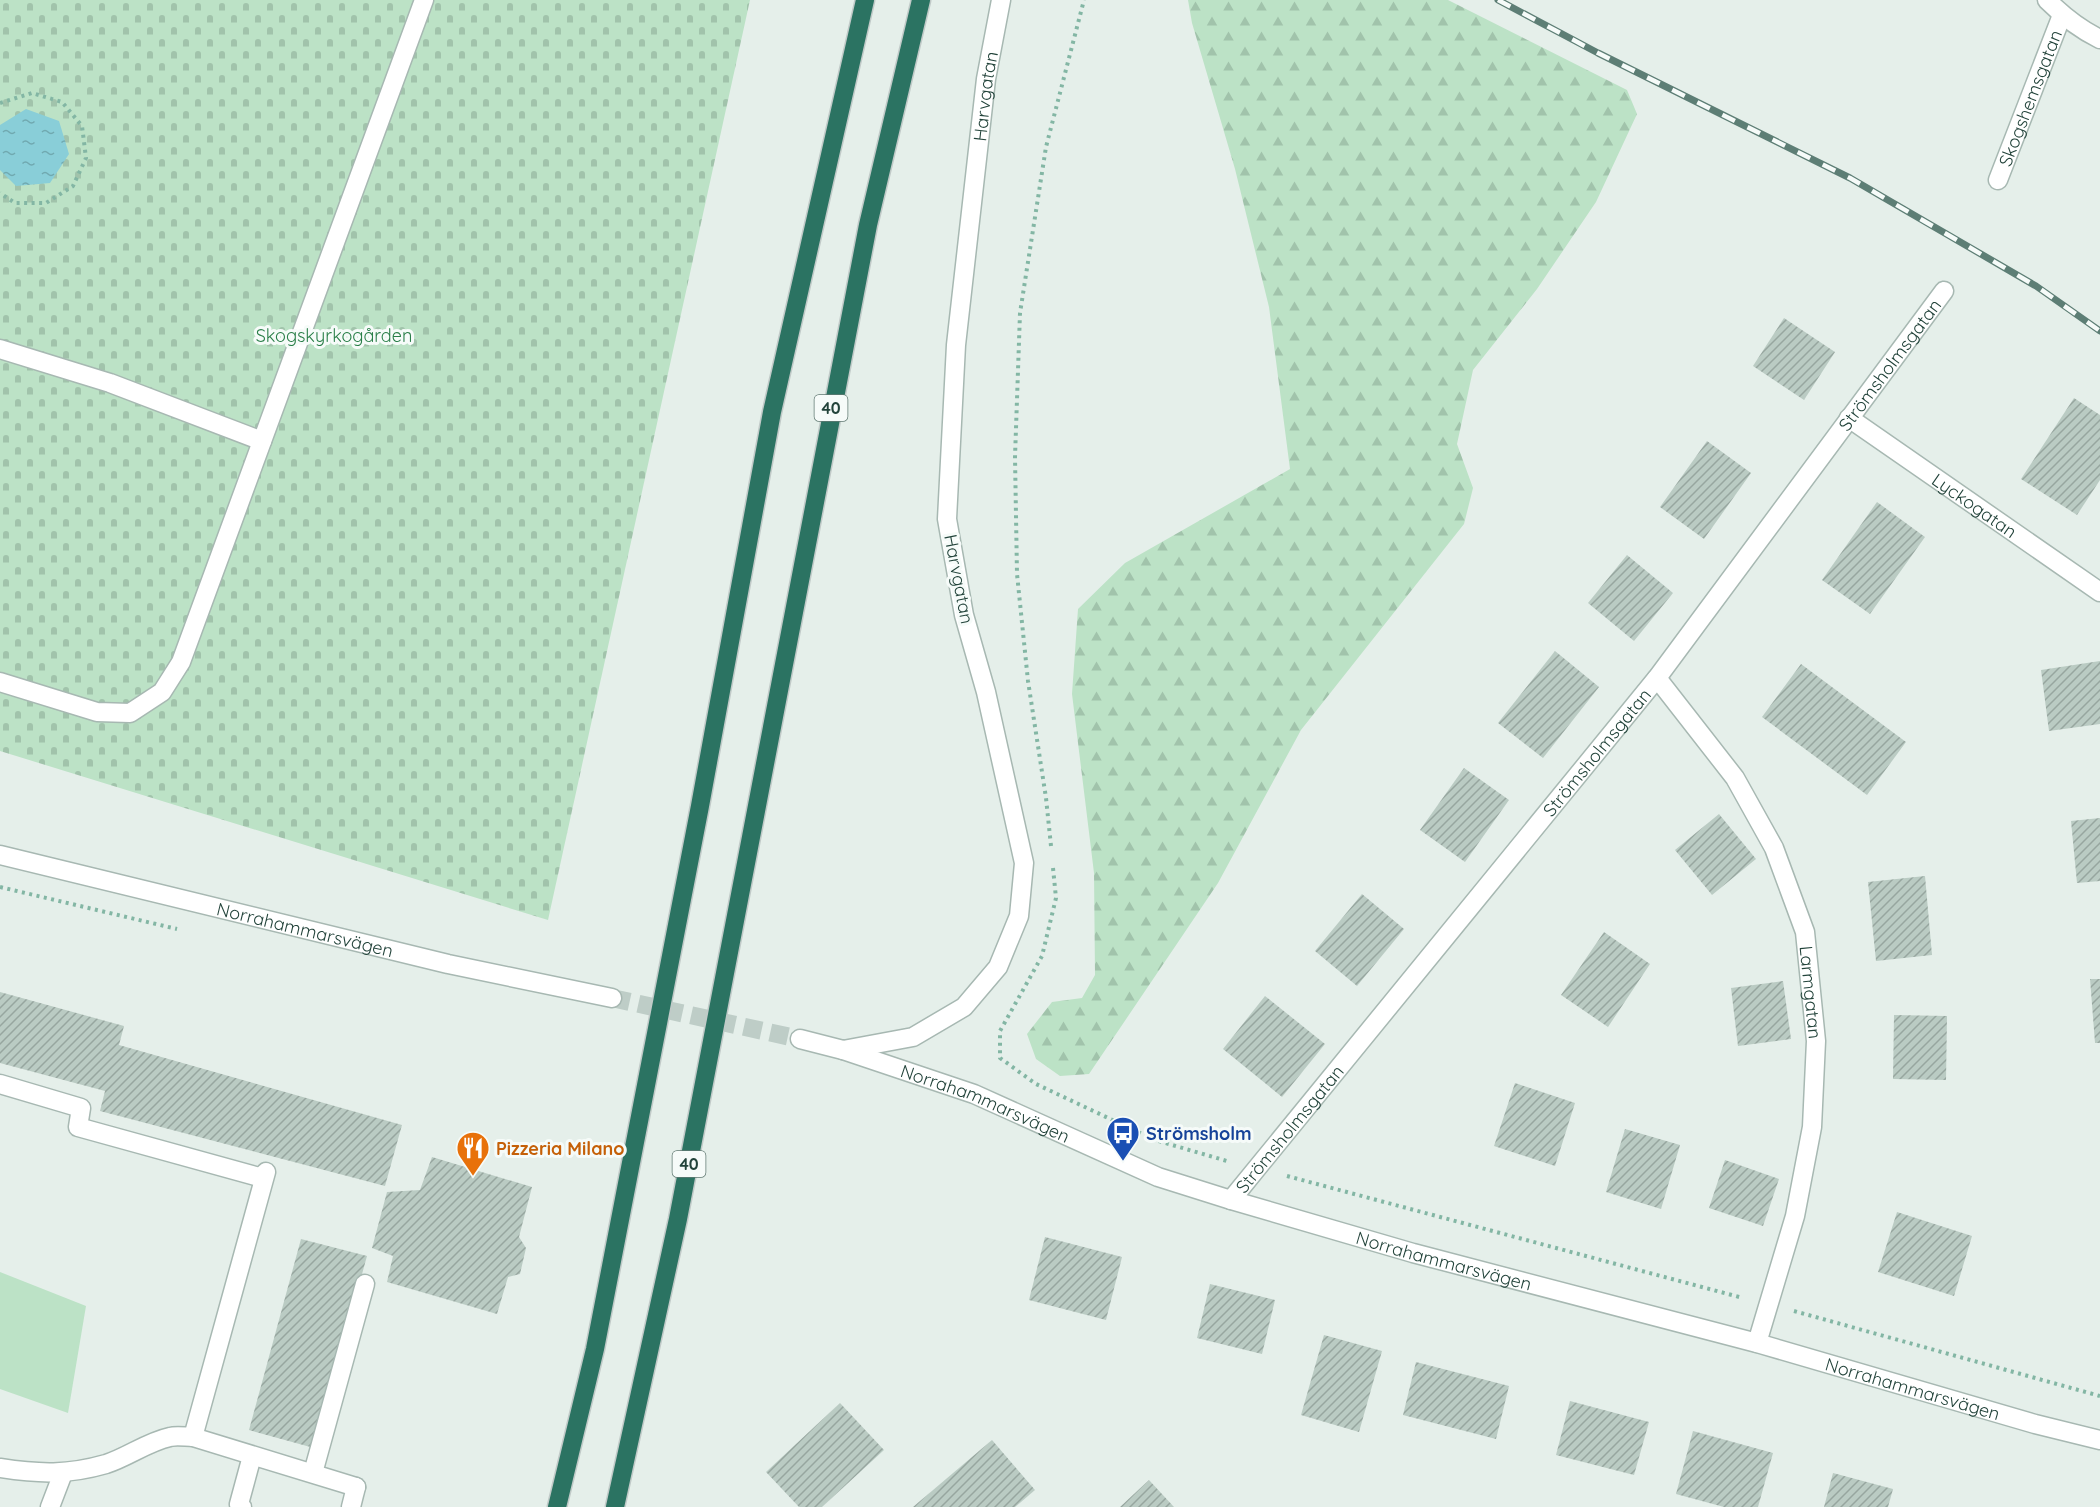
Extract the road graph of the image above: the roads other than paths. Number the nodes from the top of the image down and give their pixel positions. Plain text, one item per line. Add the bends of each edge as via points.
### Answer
1 (424, 0) edge
2 (865, 0) edge
3 (921, 0) edge
4 (1001, 0) edge
5 (2047, 0) edge
6 (2062, 15) junction
7 (2100, 39) edge
8 (1998, 180) dead end
9 (1944, 291) dead end
10 (0, 350) edge
11 (1850, 418) junction
12 (262, 441) junction
13 (2100, 592) edge
14 (1658, 678) junction
15 (0, 682) edge
16 (0, 855) edge
17 (612, 998) tunnel mouth
18 (800, 1039) tunnel mouth
19 (843, 1050) junction
20 (0, 1084) edge
21 (1230, 1200) junction
22 (365, 1284) dead end
23 (1757, 1343) junction
24 (193, 1437) junction
25 (2100, 1440) edge
26 (252, 1456) junction
27 (0, 1468) edge
28 (63, 1473) junction
29 (313, 1473) junction
30 (50, 1507) edge
31 (242, 1507) edge
32 (351, 1507) edge
33 (557, 1507) edge
34 (615, 1507) edge

1 - 12 street
2 - 33 highway via 772,412 595,1349
3 - 34 highway, 40 via 868,225 678,1219
4 - 19 street, Harvgatan via 986,79 956,345 947,519 964,615 986,692 1024,863 1019,916 998,967 964,1007 913,1038
5 - 6 street
6 - 7 street
6 - 8 street, Skogshemsgatan
9 - 11 street, Strömsholmsgatan
10 - 12 street via 110,383
11 - 13 street, Lyckogatan
11 - 14 street, Strömsholmsgatan
12 - 15 street via 181,662 162,692 130,713 96,712
14 - 21 street, Strömsholmsgatan
14 - 23 street, Larmgatan via 1735,778 1774,848 1805,932 1816,1041 1812,1127 1795,1216
16 - 17 street, Norrahammarsvägen via 448,964
18 - 19 street, Norrahammarsvägen
19 - 21 street, Norrahammarsvägen via 974,1094 1158,1177
20 - 24 street via 81,1108 78,1127 265,1175
21 - 23 street, Norrahammarsvägen via 1413,1253
22 - 29 street
23 - 25 street, Norrahammarsvägen
24 - 26 street
24 - 28 street via 171,1436 108,1463
26 - 29 street
26 - 31 street via 239,1504
27 - 28 street
28 - 30 street
29 - 32 street via 356,1487

